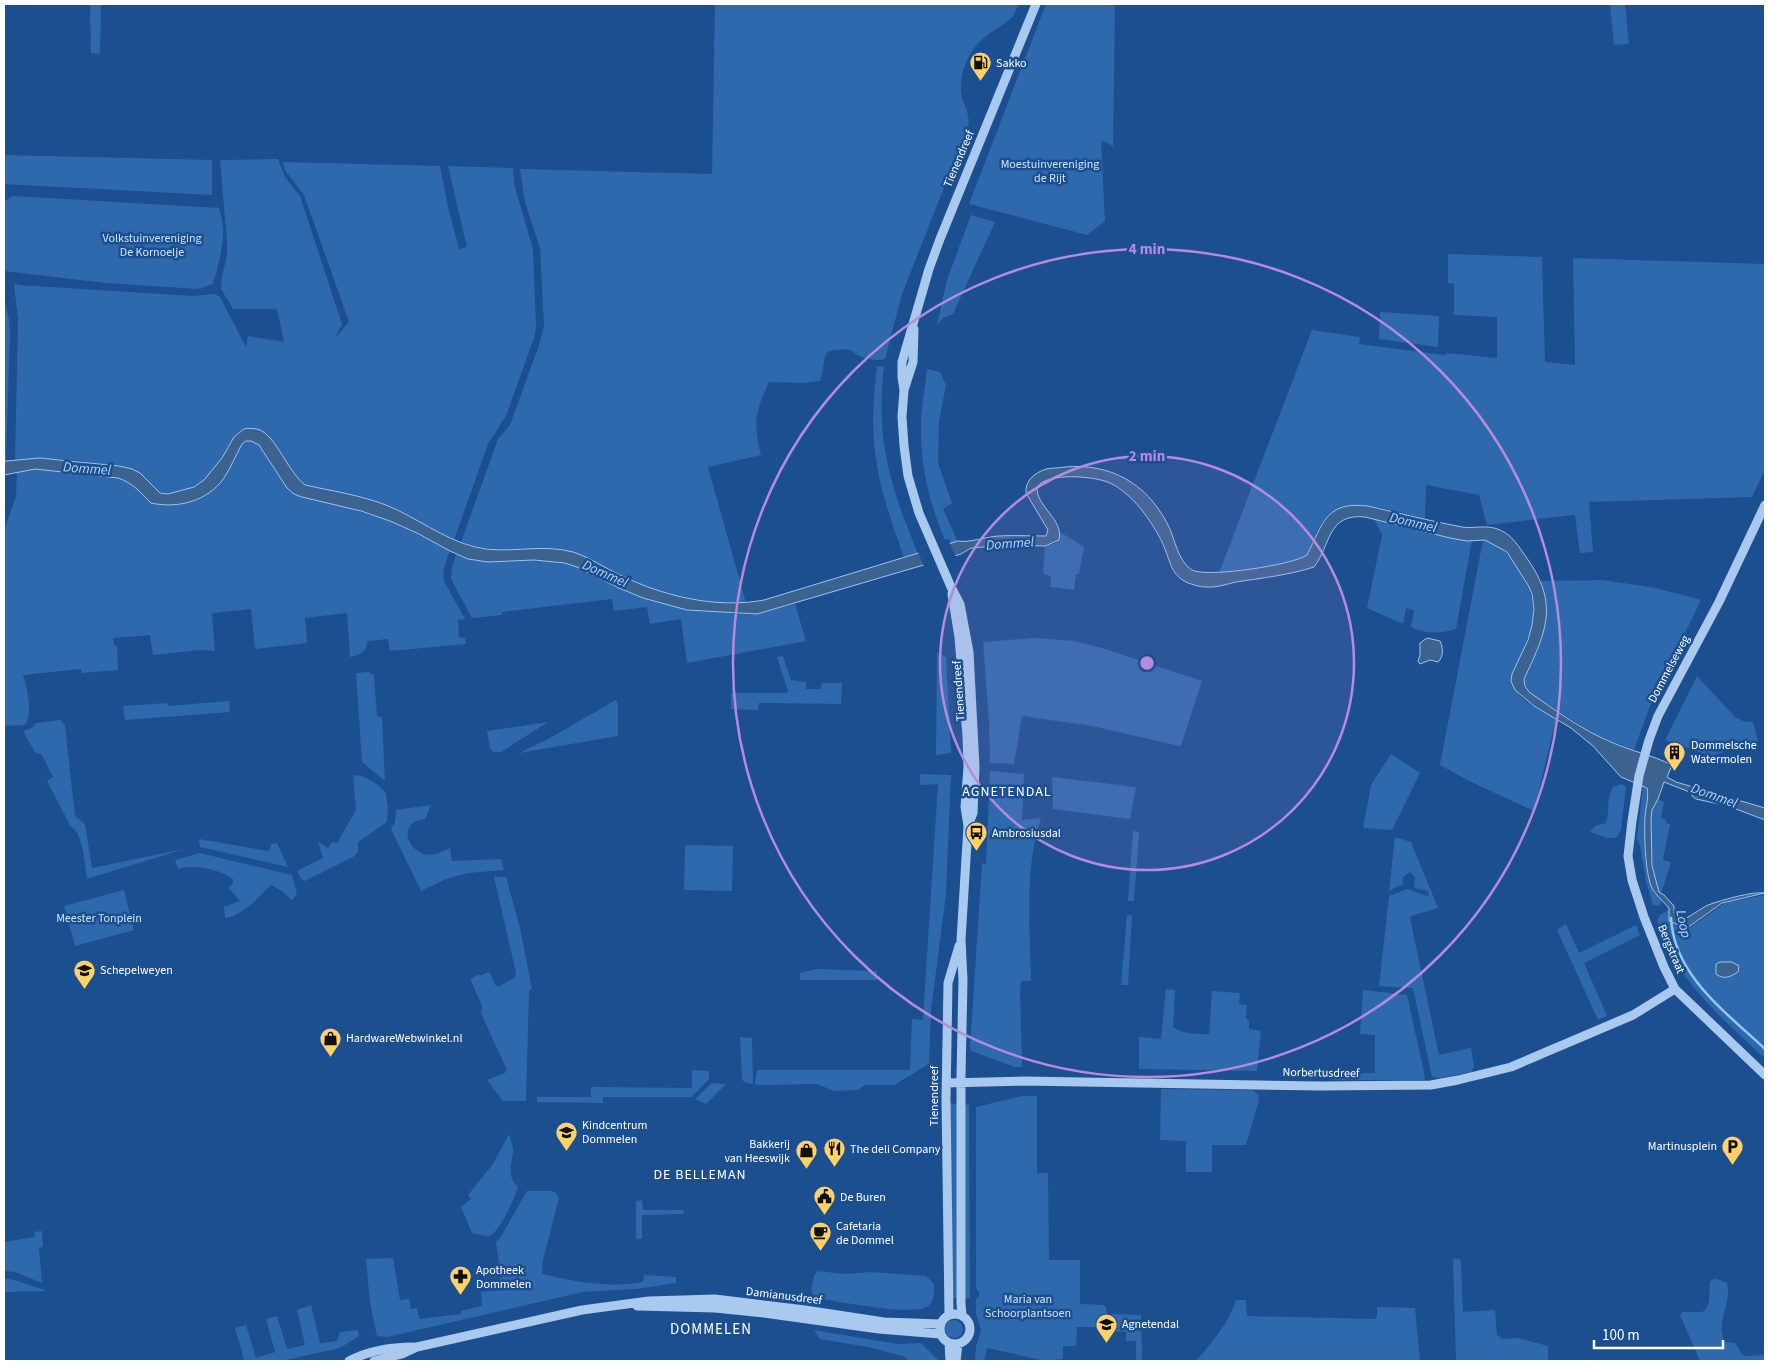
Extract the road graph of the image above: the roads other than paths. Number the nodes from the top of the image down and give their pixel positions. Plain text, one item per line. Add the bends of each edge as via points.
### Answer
1 (1036, 4) edge
2 (1765, 505) edge
3 (1628, 856) joint
4 (961, 940) junction
5 (1675, 989) junction
6 (1765, 1075) edge
7 (961, 1082) junction
8 (946, 1083) junction
9 (949, 1314) junction
10 (962, 1315) junction
11 (940, 1329) junction
12 (949, 1343) junction
13 (958, 1344) junction
14 (417, 1347) junction
15 (349, 1361) edge
16 (374, 1361) edge
17 (950, 1361) edge
18 (956, 1361) edge

1 - 4 street, Tienendreef via 940,239 920,300 914,327 913,362 904,390 902,417 908,476 919,513 960,604 969,652 975,767
2 - 3 street, Dommelseweg via 1719,602 1658,716 1636,790
3 - 5 street, Bergstraat via 1644,917
4 - 7 street, Tienendreef
4 - 8 street, Tienendreef via 948,984
5 - 6 street, Bergstraat
5 - 7 street, Norbertusdreef via 1633,1015 1511,1067 1431,1085
7 - 8 street, Norbertusdreef
7 - 10 street, Tienendreef
8 - 9 street, Tienendreef
9 - 10 street
9 - 11 street
10 - 13 street via 969,1322 970,1331 966,1340
11 - 12 street via 942,1338
11 - 14 street, Damianusdreef via 879,1329 715,1308 626,1305 582,1310
12 - 13 street
12 - 17 street
13 - 18 street
14 - 15 street, Damianusdreef via 401,1347
14 - 16 street, Damianusdreef

